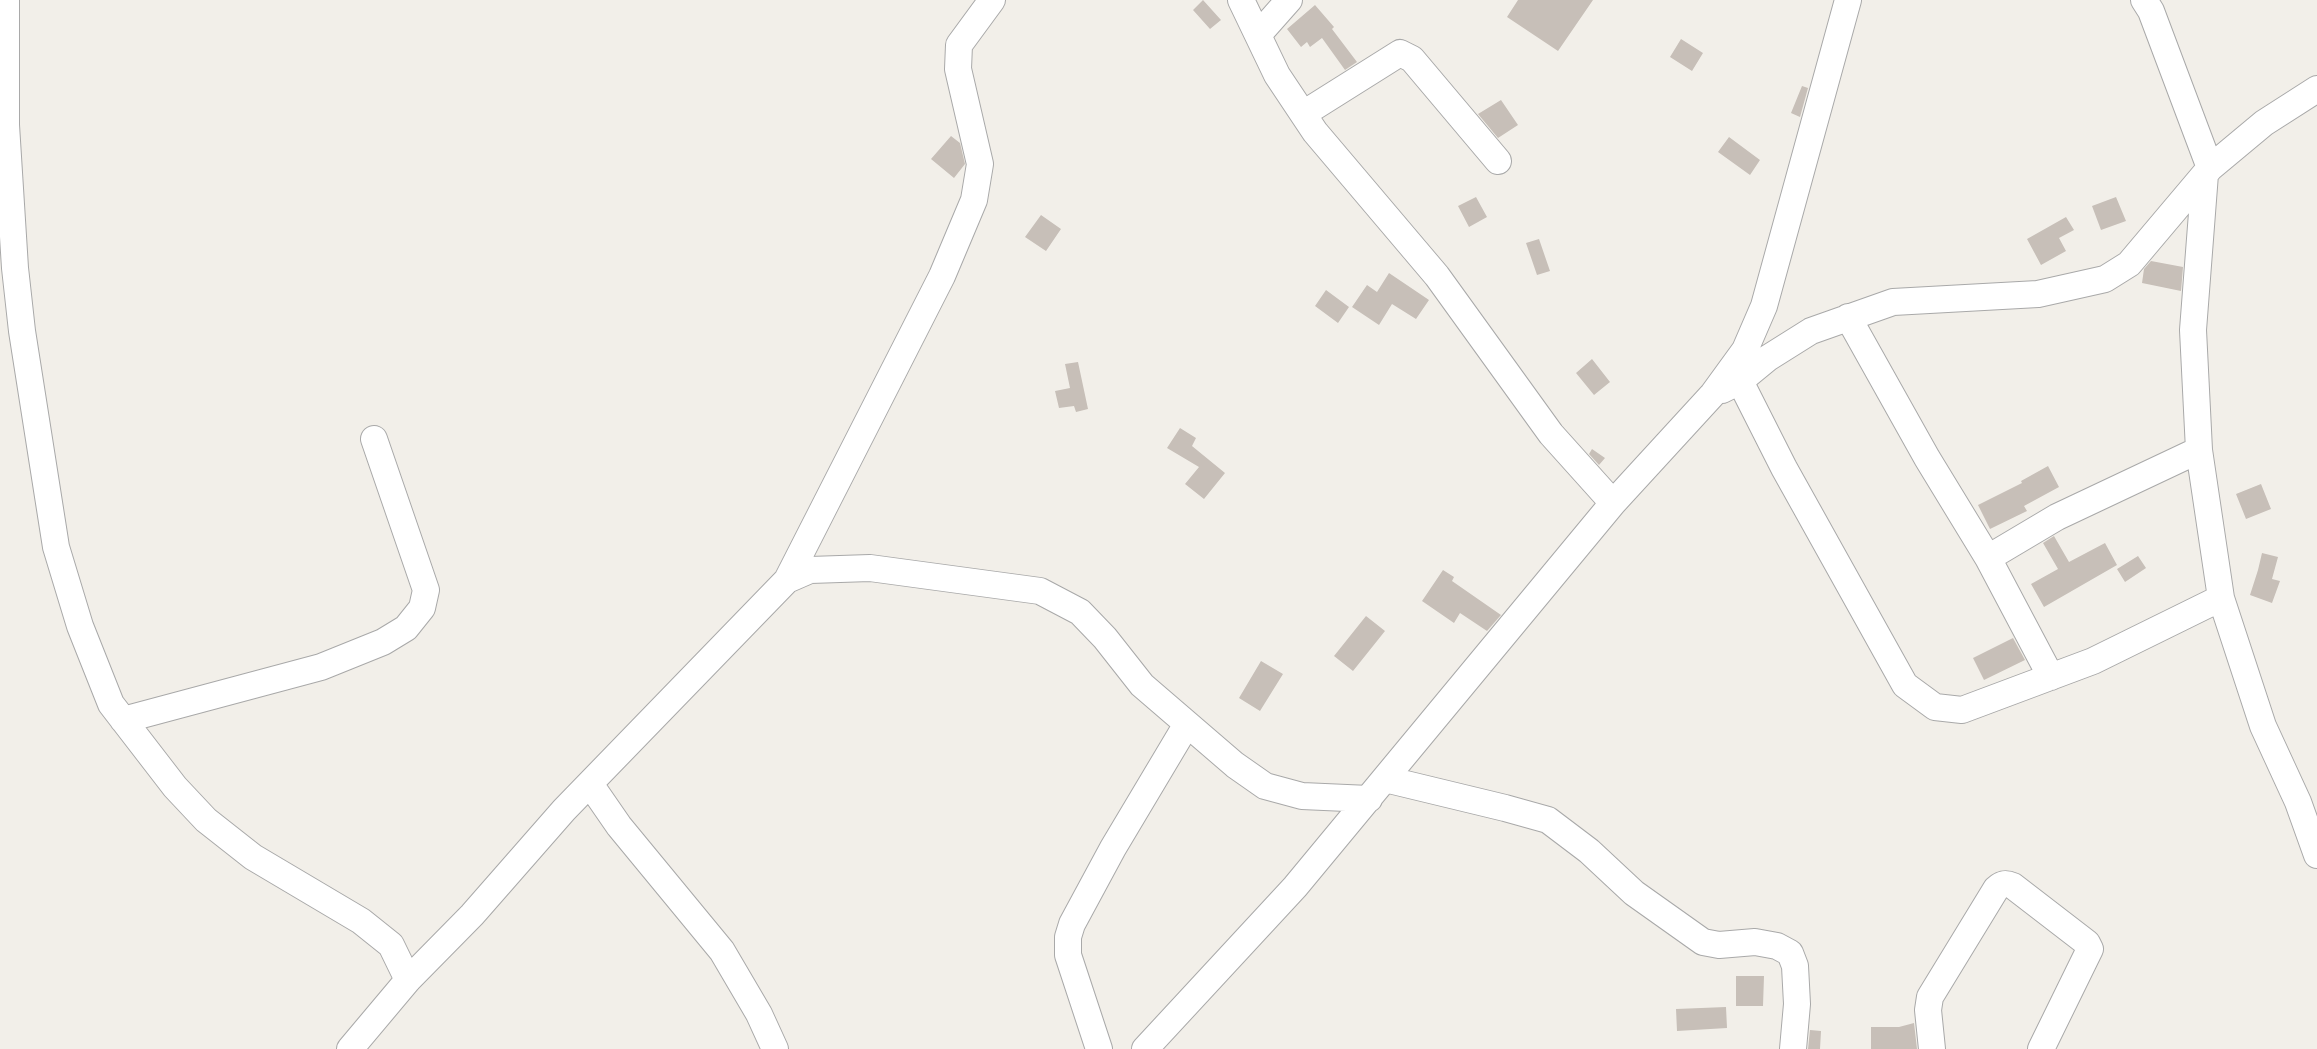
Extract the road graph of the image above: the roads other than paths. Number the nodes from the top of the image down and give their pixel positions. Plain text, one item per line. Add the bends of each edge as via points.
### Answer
1 (6, 0) edge
2 (1241, 0) edge
3 (1289, 0) edge
4 (1848, 0) edge
5 (2144, 0) edge
6 (990, 1) edge
7 (1258, 35) junction
8 (4, 44) edge
9 (2317, 89) edge
10 (1303, 114) junction
11 (1498, 161) dead end
12 (2208, 171) junction
13 (1848, 317) junction
14 (1740, 381) junction
15 (1713, 394) junction
16 (374, 439) dead end
17 (2199, 450) junction
18 (1613, 502) junction
19 (1988, 558) junction
20 (787, 580) junction
21 (2221, 598) junction
22 (2051, 677) junction
23 (123, 720) junction
24 (1187, 723) junction
25 (1385, 779) junction
26 (590, 784) junction
27 (1369, 799) junction
28 (2307, 802) edge
29 (2317, 855) edge
30 (408, 980) junction
31 (350, 1049) edge
32 (775, 1049) edge
33 (1099, 1049) edge
34 (1145, 1049) edge
35 (1793, 1049) edge
36 (1932, 1049) edge
37 (2041, 1049) edge

1 - 8 street
2 - 7 street
3 - 7 street
4 - 15 street via 1764,306 1745,350
5 - 12 street
6 - 20 street via 959,45 958,69 980,164 974,200 942,276
7 - 10 street via 1277,75
8 - 23 street via 15,268 56,547 80,626 111,704
9 - 12 street via 2264,123
10 - 11 street via 1400,53 1412,59
10 - 18 street via 1437,276 1551,434
12 - 13 street via 2129,264 2105,279 2038,294 1893,302
12 - 17 street via 2193,330
13 - 14 street via 1810,331
13 - 19 street
14 - 15 street
14 - 22 street via 1905,685 1935,707 1962,710
15 - 18 street
16 - 23 street via 426,590 422,608 406,628 383,642 321,667
17 - 19 street via 2058,517
17 - 21 street
18 - 25 street
19 - 22 street
20 - 24 street via 810,570 870,568 1040,591 1080,612 1142,686
20 - 26 street
21 - 22 street via 2093,661
21 - 28 street via 2263,726
23 - 30 street via 206,820 253,857 310,889 391,945
24 - 27 street via 1265,786 1302,796
24 - 33 street via 1113,848 1068,937 1068,955
25 - 27 street
25 - 35 street via 1548,820 1634,893 1703,942 1755,942 1790,953 1795,966 1797,1004
26 - 30 street
26 - 32 street via 619,826 722,951
27 - 34 street via 1295,888
28 - 29 street
30 - 31 street
36 - 37 street via 1930,997 1996,890 2007,884 2090,949

